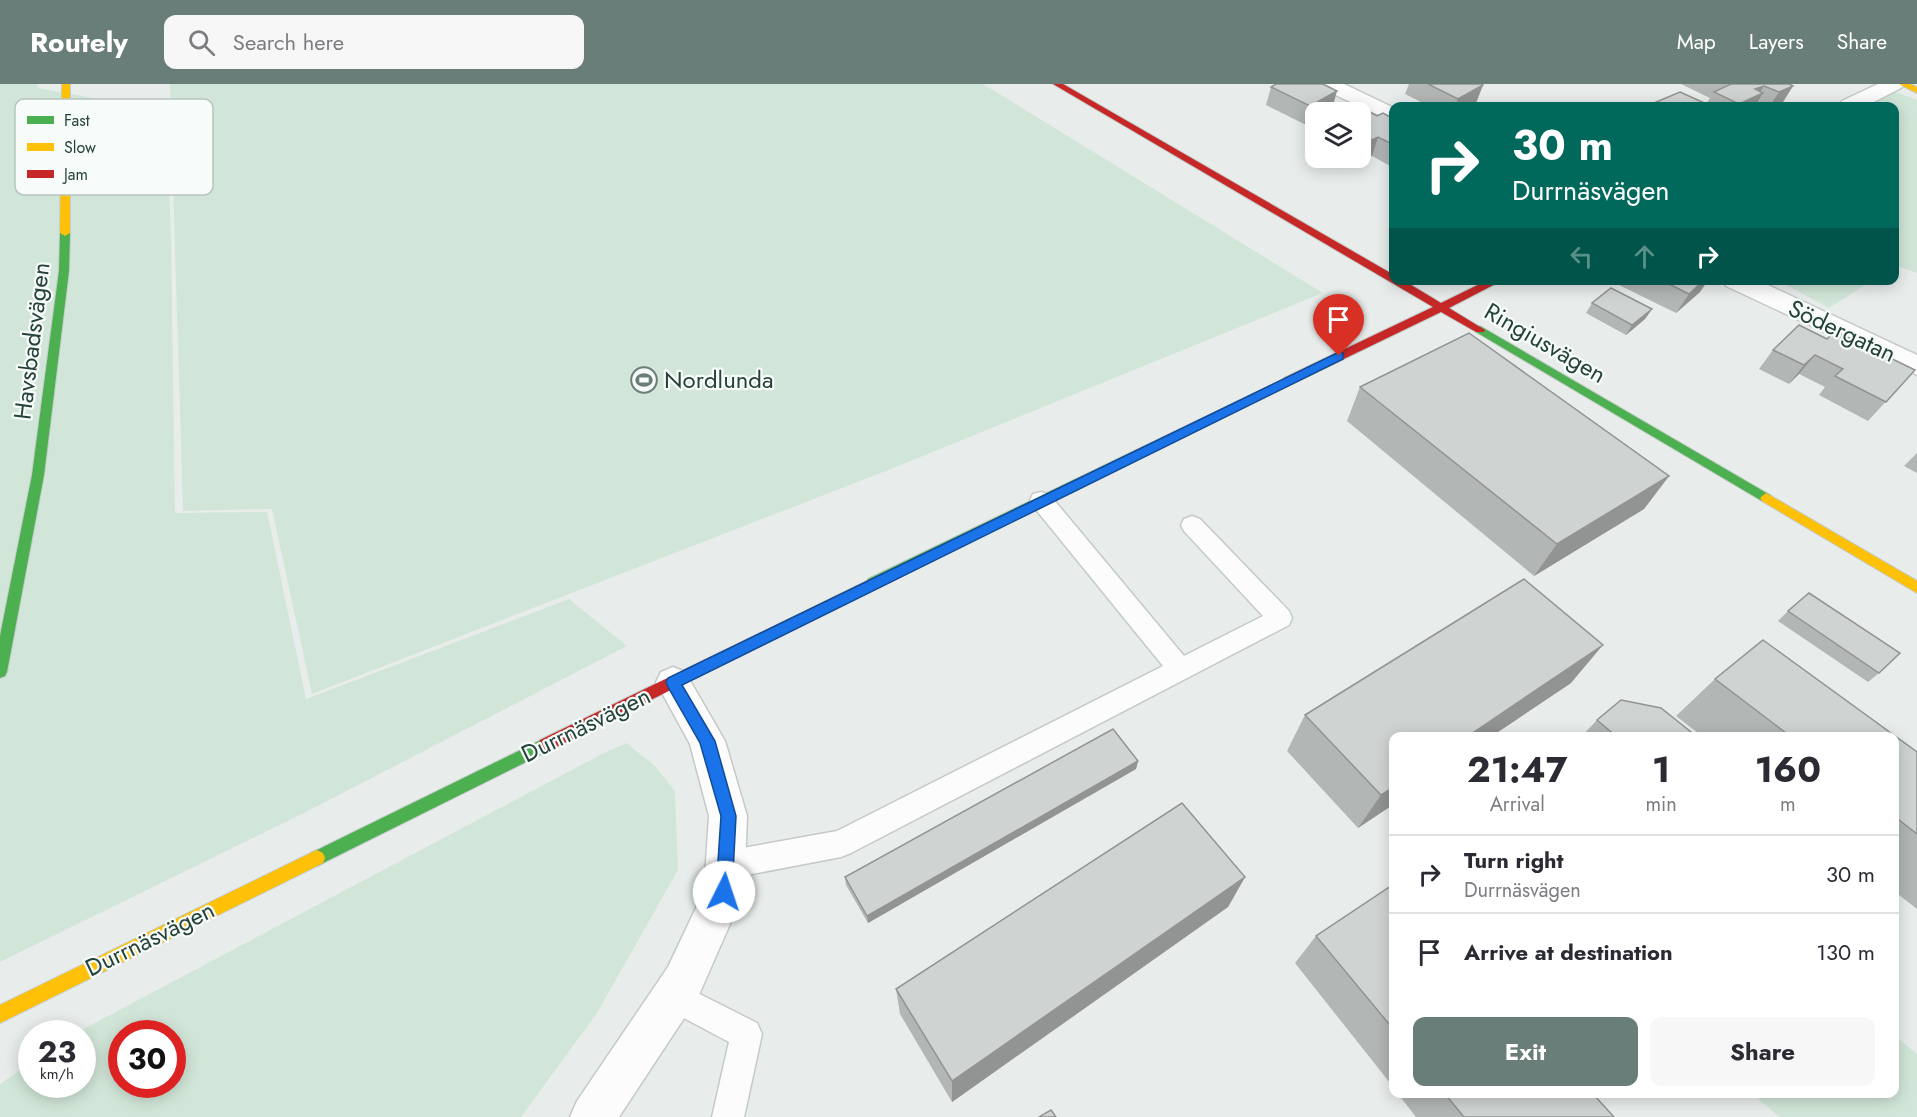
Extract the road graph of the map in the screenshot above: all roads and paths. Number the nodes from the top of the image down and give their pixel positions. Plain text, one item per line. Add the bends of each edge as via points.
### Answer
1 (66, 84) edge
2 (1057, 84) edge
3 (1327, 84) edge
4 (1894, 84) edge
5 (1903, 84) edge
6 (1917, 90) edge
7 (66, 99) edge
8 (1858, 102) edge
9 (1389, 114) edge
10 (66, 195) edge
11 (1389, 279) edge
12 (1399, 285) edge
13 (1487, 285) edge
14 (1746, 285) edge
15 (1438, 308) junction
16 (1917, 366) edge
17 (1041, 500) junction
18 (1192, 525) dead end
19 (1917, 588) edge
20 (1180, 669) junction
21 (0, 672) edge
22 (673, 682) junction
23 (726, 865) junction
24 (674, 996) junction
25 (0, 1014) edge
26 (593, 1117) edge
27 (728, 1117) edge

1 - 7 street, Havsbadsvägen
2 - 11 street, Ringiusvägen
3 - 9 street
4 - 8 street
5 - 6 street
10 - 21 street, Havsbadsvägen via 64,271 38,475
12 - 15 street, Ringiusvägen
13 - 15 street, Durrnäsvägen
14 - 16 street, Södergatan
15 - 17 street, Durrnäsvägen
15 - 19 street, Ringiusvägen via 1686,449
17 - 20 lane
17 - 22 street, Durrnäsvägen
18 - 20 lane via 1280,618
20 - 23 lane via 842,844
22 - 23 street via 707,741 728,816
22 - 25 street, Durrnäsvägen
23 - 24 street via 724,892
24 - 26 street
24 - 27 lane via 746,1034

